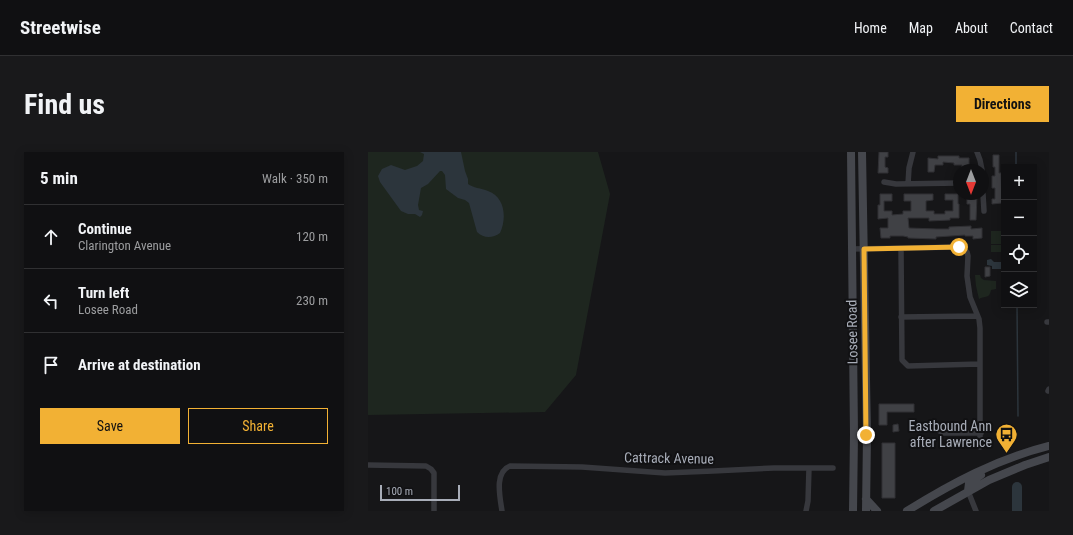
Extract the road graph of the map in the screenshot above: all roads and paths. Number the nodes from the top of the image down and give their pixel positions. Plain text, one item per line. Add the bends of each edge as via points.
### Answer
1 (851, 152) edge
2 (862, 152) edge
3 (913, 152) edge
4 (977, 152) edge
5 (981, 164) edge
6 (884, 182) dead end
7 (953, 183) edge
8 (908, 184) junction
9 (983, 200) edge
10 (984, 211) dead end
11 (852, 249) junction
12 (864, 249) junction
13 (901, 249) junction
14 (977, 316) junction
15 (901, 318) junction
16 (980, 364) junction
17 (931, 427) dead end
18 (980, 433) junction
19 (1049, 446) edge
20 (980, 447) dead end
21 (1025, 453) junction
22 (1049, 458) edge
23 (368, 465) edge
24 (809, 468) junction
25 (833, 468) dead end
26 (968, 491) junction
27 (866, 499) junction
28 (434, 511) edge
29 (502, 511) edge
30 (806, 511) edge
31 (853, 511) edge
32 (866, 511) edge
33 (877, 511) edge
34 (907, 511) edge
35 (934, 511) edge
36 (976, 511) edge

1 - 11 main road, Losee Road
2 - 12 main road, Losee Road
3 - 8 street
4 - 5 street
6 - 8 street
7 - 8 street
9 - 10 street
11 - 12 street
11 - 31 main road, Losee Road
12 - 13 street
12 - 27 main road, Losee Road
13 - 14 street via 959,247 967,252 970,297
13 - 15 street
14 - 15 street
14 - 16 street via 980,328
15 - 16 street via 901,356 906,365
16 - 18 street
17 - 18 street via 944,433
18 - 20 street
19 - 21 main road
21 - 26 main road via 973,480 969,483
21 - 34 main road via 965,477
22 - 26 main road via 1000,475
23 - 28 street via 426,466 431,469 434,473
24 - 25 street, Cattrack Avenue
24 - 29 street, Cattrack Avenue via 665,472 510,466 500,475
24 - 30 street
26 - 35 main road
26 - 36 street
27 - 32 main road, Losee Road
27 - 33 main road

